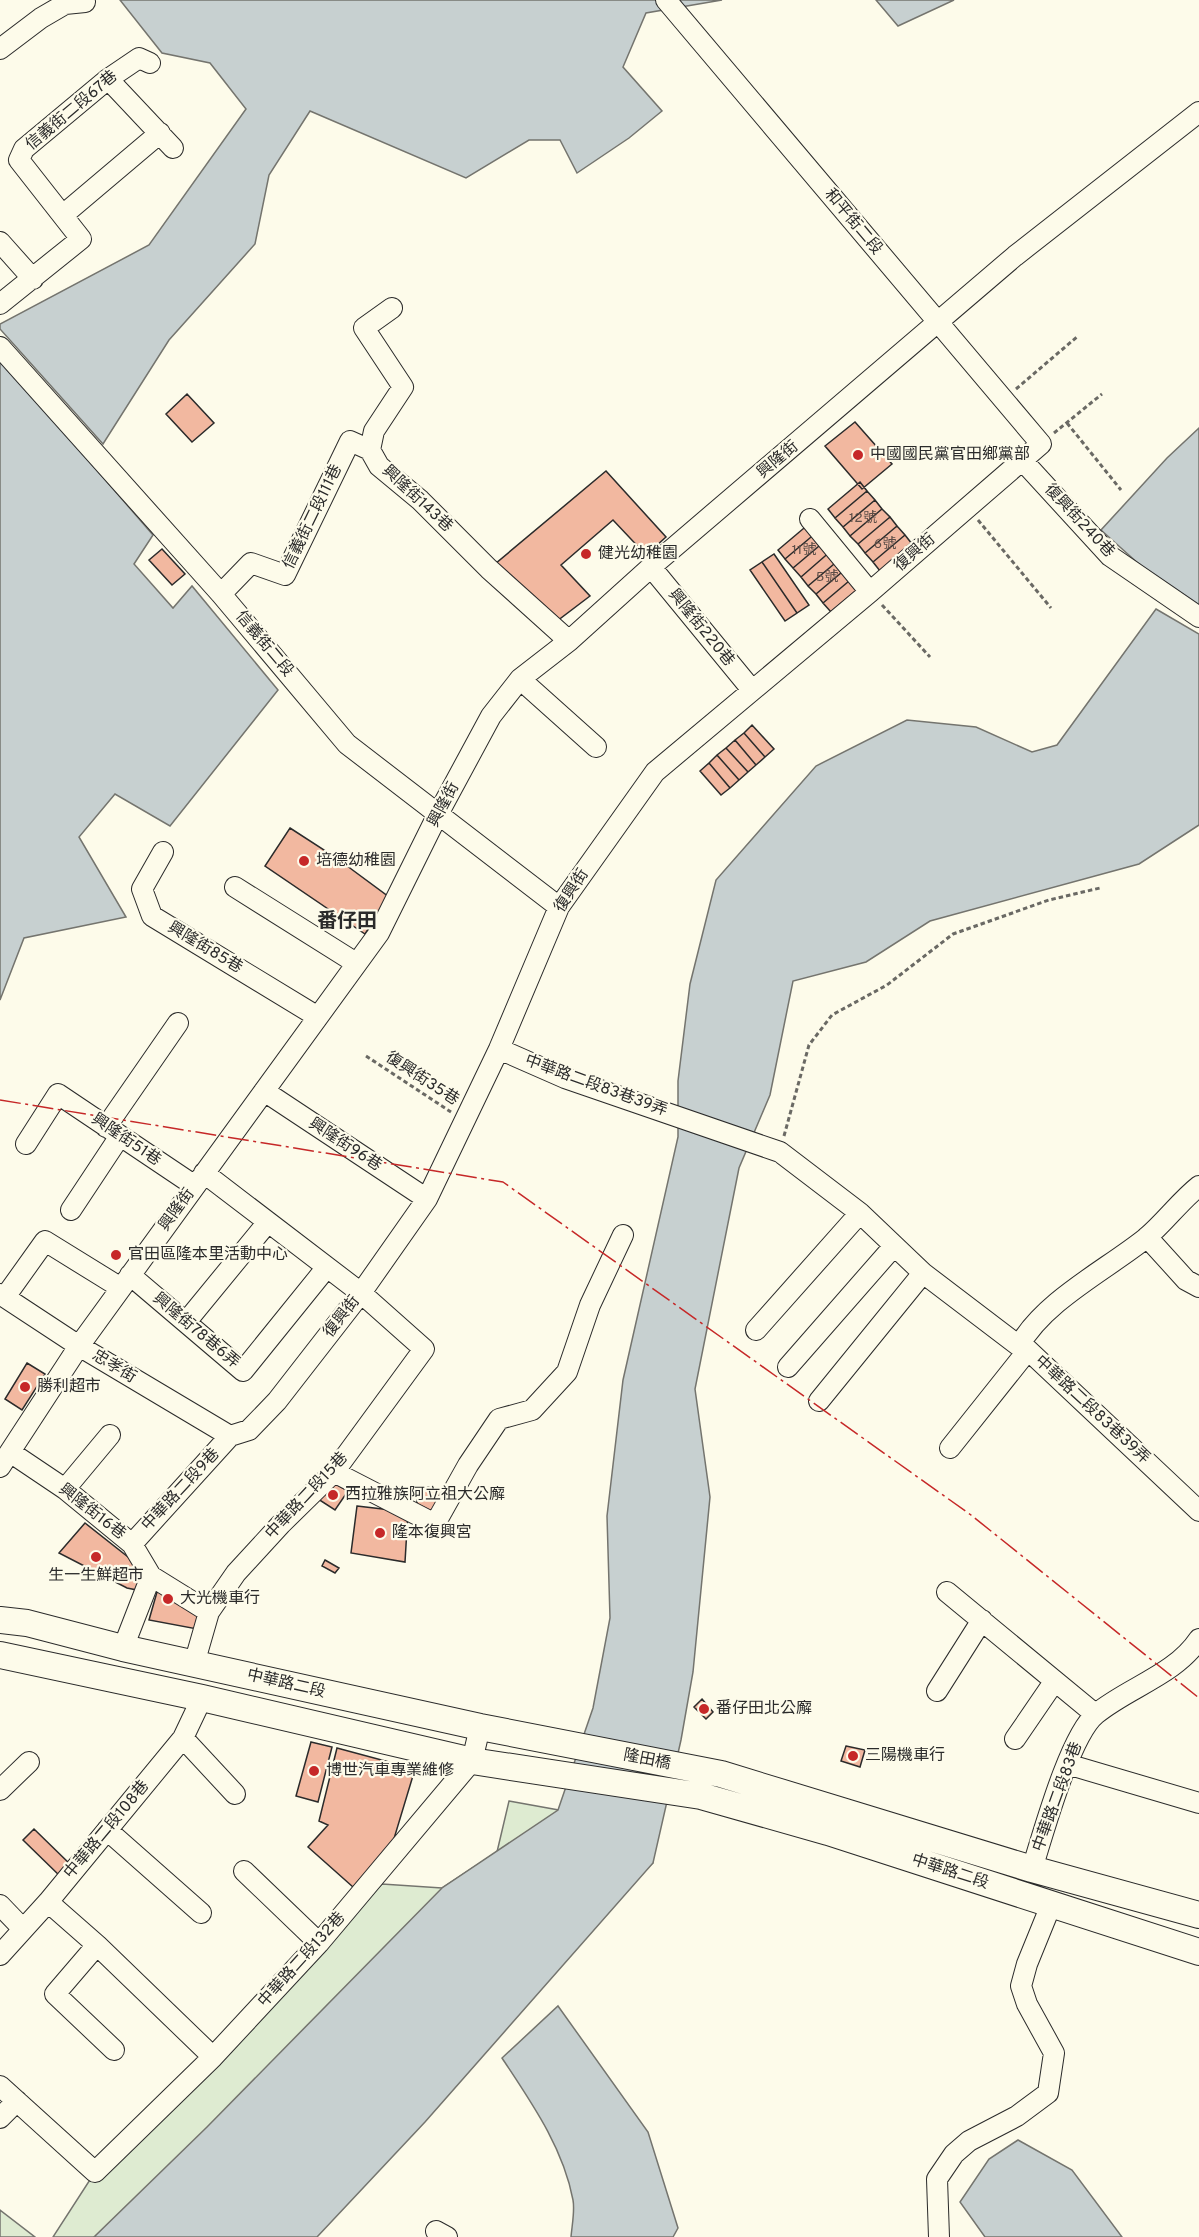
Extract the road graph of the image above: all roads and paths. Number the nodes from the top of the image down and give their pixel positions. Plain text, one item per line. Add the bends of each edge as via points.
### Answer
1 (666, 0) edge
2 (85, 2) dead end
3 (0, 48) edge
4 (150, 63) dead end
5 (108, 78) junction
6 (1199, 112) edge
7 (160, 133) junction
8 (174, 148) dead end
9 (63, 215) junction
10 (0, 242) edge
11 (33, 279) junction
12 (0, 304) edge
13 (392, 308) dead end
14 (938, 323) junction
15 (1078, 336) dead end
16 (0, 347) edge
17 (1102, 394) dead end
18 (1004, 400) junction
19 (1067, 423) junction
20 (1041, 444) junction
21 (370, 450) junction
22 (1022, 460) junction
23 (1121, 490) dead end
24 (968, 507) junction
25 (810, 519) dead end
26 (651, 567) junction
27 (870, 592) junction
28 (221, 594) junction
29 (1050, 608) dead end
30 (1199, 617) edge
31 (569, 641) junction
32 (930, 657) dead end
33 (520, 680) junction
34 (752, 690) junction
35 (596, 747) dead end
36 (437, 816) junction
37 (163, 852) dead end
38 (236, 887) dead end
39 (1101, 888) dead end
40 (559, 907) junction
41 (356, 963) junction
42 (318, 1017) junction
43 (178, 1023) dead end
44 (499, 1049) junction
45 (366, 1056) dead end
46 (264, 1091) junction
47 (465, 1121) junction
48 (113, 1131) junction
49 (26, 1144) dead end
50 (780, 1152) junction
51 (200, 1179) junction
52 (1199, 1186) edge
53 (427, 1199) junction
54 (71, 1210) dead end
55 (860, 1213) junction
56 (268, 1222) junction
57 (623, 1235) dead end
58 (1147, 1237) junction
59 (894, 1246) junction
60 (327, 1267) junction
61 (923, 1273) junction
62 (125, 1281) junction
63 (1199, 1287) edge
64 (362, 1293) junction
65 (2, 1296) edge
66 (186, 1322) junction
67 (756, 1330) dead end
68 (79, 1346) junction
69 (1024, 1348) junction
70 (424, 1349) joint
71 (788, 1367) dead end
72 (819, 1401) dead end
73 (110, 1435) dead end
74 (230, 1436) junction
75 (950, 1448) dead end
76 (5, 1459) edge
77 (334, 1472) junction
78 (65, 1489) junction
79 (1199, 1510) edge
80 (132, 1544) junction
81 (151, 1576) junction
82 (948, 1592) dead end
83 (209, 1612) junction
84 (0, 1620) edge
85 (982, 1620) junction
86 (1199, 1639) edge
87 (123, 1648) junction
88 (0, 1654) edge
89 (194, 1664) junction
90 (1054, 1682) junction
91 (937, 1691) dead end
92 (202, 1698) junction
93 (1095, 1714) junction
94 (480, 1727) junction
95 (183, 1738) junction
96 (1015, 1739) dead end
97 (573, 1745) joint
98 (472, 1761) junction
99 (29, 1762) dead end
100 (1067, 1764) junction
101 (721, 1774) joint
102 (567, 1775) joint
103 (0, 1790) edge
104 (235, 1794) dead end
105 (700, 1796) joint
106 (1199, 1803) edge
107 (107, 1830) junction
108 (1032, 1869) junction
109 (244, 1870) dead end
110 (48, 1902) junction
111 (0, 1905) edge
112 (1051, 1905) junction
113 (201, 1913) dead end
114 (1199, 1915) edge
115 (23, 1929) junction
116 (319, 1943) junction
117 (97, 1946) junction
118 (1199, 1952) edge
119 (0, 1955) edge
120 (114, 2050) dead end
121 (213, 2057) junction
122 (0, 2086) edge
123 (17, 2101) junction
124 (0, 2118) edge
125 (939, 2237) edge

1 - 14 street, 和平街二段
2 - 3 street via 64,4
4 - 5 street, 信義街二段67巷 via 139,58
5 - 7 street
5 - 9 street, 信義街二段67巷 via 24,149 19,160
6 - 14 street, 興隆街 via 1014,256
7 - 8 street
7 - 9 street
9 - 11 street, 信義街二段67巷 via 81,239
10 - 11 street
11 - 12 street, 信義街二段67巷
13 - 21 street, 興隆街143巷 via 364,327 403,387 374,431
14 - 18 street, 和平街二段
14 - 26 street, 興隆街
15 - 18 path
16 - 28 street, 信義街二段
17 - 19 path
18 - 20 street, 和平街二段
19 - 20 path
19 - 23 path
20 - 22 street, 復興街
21 - 28 street, 信義街二段111巷 via 350,441 285,575 251,563
21 - 31 street, 興隆街143巷 via 379,466
22 - 24 street, 復興街
22 - 30 street, 復興街240巷 via 1110,556
24 - 27 street, 復興街
24 - 29 path
25 - 27 street
26 - 31 street, 興隆街
26 - 34 street, 興隆街220巷
27 - 32 path
27 - 34 street, 復興街
28 - 36 street, 信義街二段 via 347,744
31 - 33 street, 興隆街
33 - 35 street
33 - 36 street, 興隆街 via 491,716
34 - 40 street, 復興街 via 655,772
36 - 40 street, 信義街二段
36 - 41 street, 興隆街 via 379,933
37 - 42 street, 興隆街85巷 via 142,889 152,916
38 - 41 street
39 - 50 path via 1049,900 953,934 887,985 832,1015 809,1045
40 - 44 street, 復興街
41 - 42 street, 興隆街
42 - 46 street, 興隆街
43 - 48 street
44 - 47 street, 復興街
44 - 50 street, 中華路二段83巷39弄 via 565,1078
45 - 47 path, 復興街35巷
46 - 51 street, 興隆街
46 - 53 street, 興隆街96巷
47 - 53 street, 復興街
48 - 49 street, 興隆街51巷 via 58,1094
48 - 51 street, 興隆街51巷
48 - 54 street
50 - 55 street, 中華路二段83巷39弄
51 - 56 street, 興隆街51巷
51 - 62 street, 興隆街
52 - 58 street
53 - 64 street, 復興街
55 - 59 street, 中華路二段83巷39弄
55 - 67 street
56 - 60 street, 興隆街51巷
56 - 66 street
57 - 77 street via 590,1305 567,1372 532,1410 499,1419 435,1524
58 - 63 street via 1186,1280
58 - 69 street via 1076,1287 1028,1331
59 - 61 street, 中華路二段83巷39弄
59 - 71 street
60 - 64 street, 興隆街51巷
60 - 66 street, 興隆街78巷6弄 via 243,1371
61 - 69 street, 中華路二段83巷39弄
61 - 72 street
62 - 65 street, 興隆街78巷6弄 via 45,1240
62 - 66 street, 興隆街78巷6弄
62 - 68 street, 興隆街
64 - 70 street, 興隆街51巷
64 - 74 street, 復興街 via 277,1401 249,1430
65 - 68 street, 忠孝街
68 - 74 street, 忠孝街
68 - 76 street, 興隆街
69 - 75 street
69 - 79 street, 中華路二段83巷39弄
70 - 77 street, 中華路二段15巷
73 - 78 street
74 - 80 street, 中華路二段9巷
76 - 78 street, 興隆街16巷
77 - 83 street, 中華路二段15巷 via 236,1572
78 - 80 street, 興隆街16巷
80 - 81 street, 興隆街16巷
81 - 83 street, 興隆街16巷
81 - 87 street
82 - 85 street
83 - 89 street
84 - 87 main road, 中華路二段 via 27,1623
85 - 90 street
85 - 91 street
86 - 93 street, 中華路二段83巷 via 1177,1663
87 - 89 main road, 中華路二段
88 - 92 main road, 中華路二段
89 - 94 main road, 中華路二段
90 - 93 street
90 - 96 street
92 - 95 street, 中華路二段108巷
92 - 98 main road, 中華路二段
93 - 100 street, 中華路二段83巷
94 - 97 main road, 中華路二段
94 - 98 street, 中華路二段132巷
95 - 104 street
95 - 107 street, 中華路二段108巷
97 - 101 main road, 隆田橋
98 - 102 main road, 中華路二段
98 - 116 street, 中華路二段132巷
99 - 103 street
100 - 106 street
100 - 108 street, 中華路二段83巷
101 - 108 main road, 中華路二段
102 - 105 main road, 隆田橋
105 - 112 main road, 中華路二段 via 828,1832
107 - 110 street, 中華路二段108巷
107 - 113 street
108 - 114 main road, 中華路二段
109 - 116 street
110 - 115 street, 中華路二段108巷
110 - 117 street
111 - 115 street
112 - 118 main road, 中華路二段
112 - 125 street via 1021,1986 1054,2053 1048,2093 954,2154 937,2179
115 - 119 street, 中華路二段108巷
116 - 121 street, 中華路二段132巷
117 - 120 street via 55,1994
117 - 121 street
121 - 123 street, 中華路二段132巷 via 95,2172
122 - 123 street
123 - 124 street

